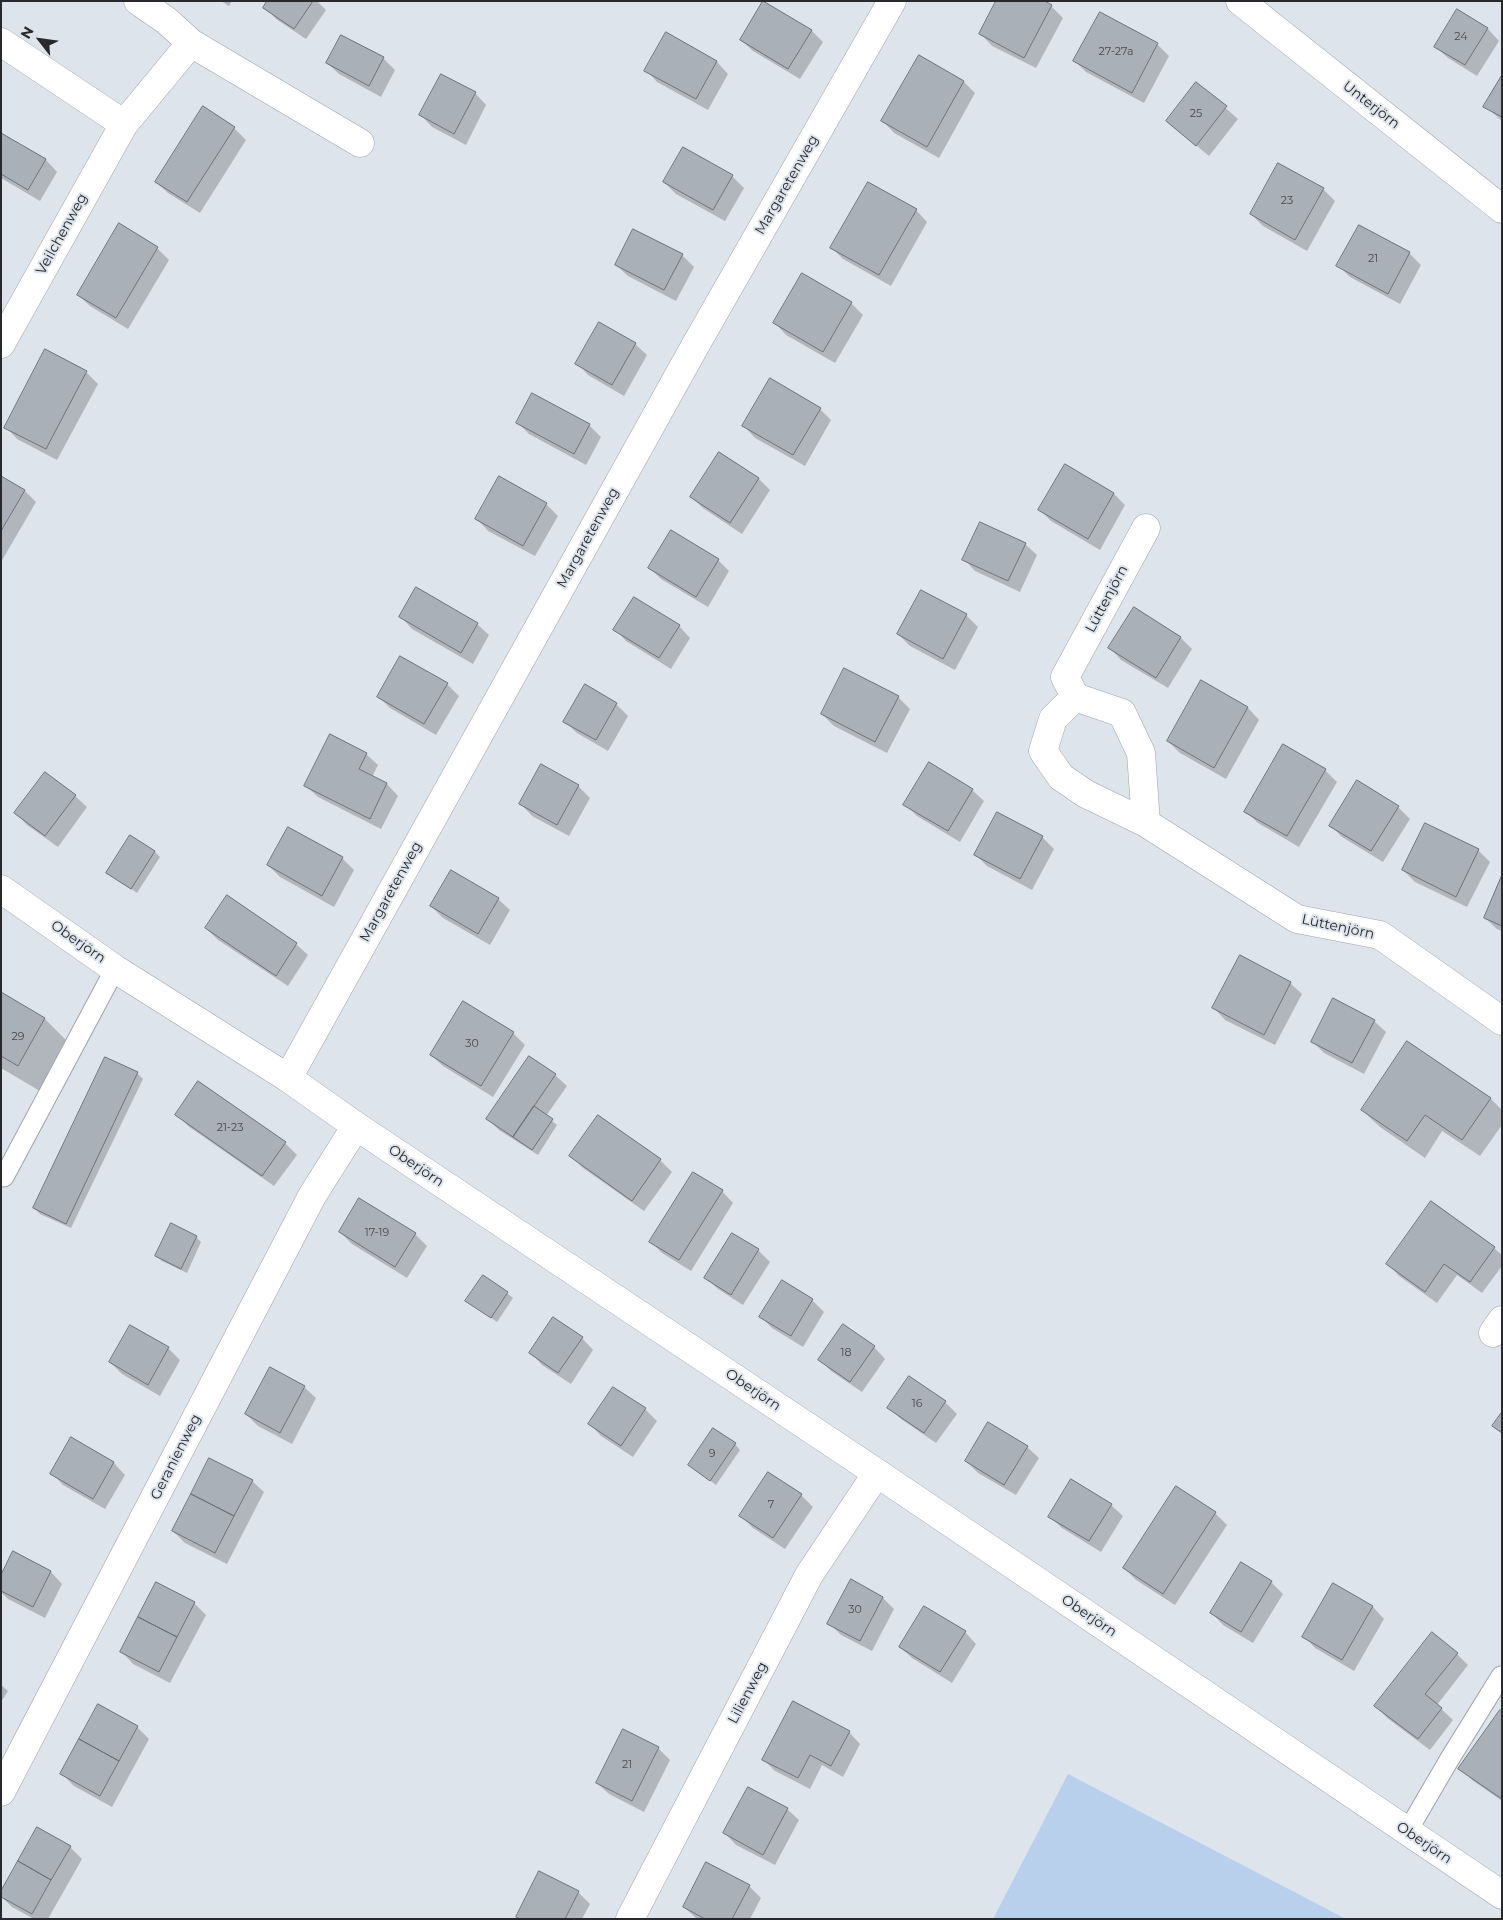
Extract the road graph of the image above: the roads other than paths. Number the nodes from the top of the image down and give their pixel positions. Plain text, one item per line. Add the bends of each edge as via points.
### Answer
1 (138, 1) edge
2 (892, 1) edge
3 (1240, 1) edge
4 (1, 42) edge
5 (190, 43) junction
6 (124, 124) junction
7 (360, 143) dead end
8 (1502, 209) edge
9 (1, 344) edge
10 (1146, 528) dead end
11 (1075, 697) junction
12 (1146, 822) junction
13 (1, 889) edge
14 (115, 969) junction
15 (1502, 1021) edge
16 (288, 1078) junction
17 (356, 1126) junction
18 (4, 1177) dead end
19 (877, 1473) junction
20 (1501, 1676) edge
21 (1, 1792) edge
22 (1407, 1832) junction
23 (1502, 1895) edge
24 (630, 1919) edge

1 - 5 street via 167,21
2 - 16 street, Margaretenweg via 695,346
3 - 8 street, Unterjörn
4 - 6 street
5 - 6 street, Veilchenweg
5 - 7 street
6 - 9 street, Veilchenweg
10 - 11 street, Lüttenjörn via 1065,677
11 - 12 street via 1122,713 1141,753
11 - 12 street, Lüttenjörn via 1053,719 1043,751 1060,777 1086,794
12 - 15 street, Lüttenjörn via 1297,919 1380,935
13 - 14 street, Oberjörn
14 - 16 street, Oberjörn
14 - 18 lane
16 - 17 street, Oberjörn
17 - 19 street, Oberjörn
17 - 21 street, Geranienweg via 312,1196
19 - 22 street, Oberjörn
19 - 24 street, Lilienweg via 809,1575
20 - 22 lane
22 - 23 street, Oberjörn

